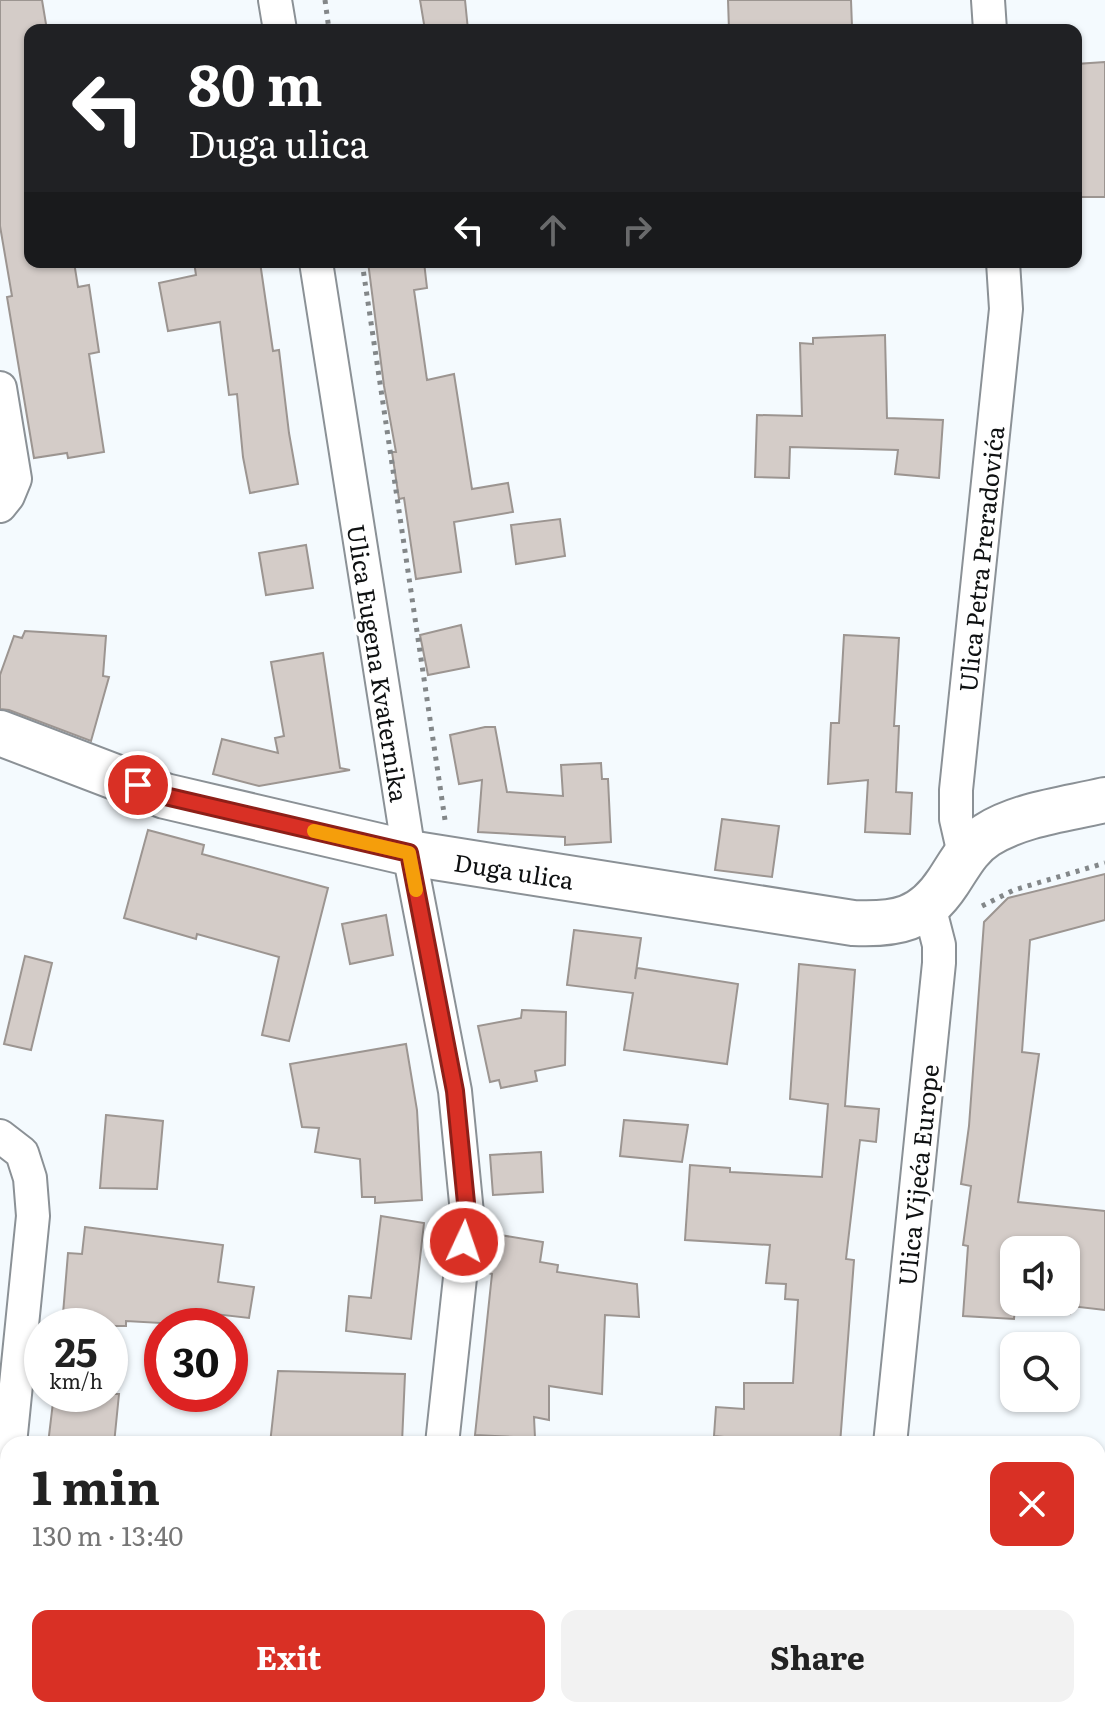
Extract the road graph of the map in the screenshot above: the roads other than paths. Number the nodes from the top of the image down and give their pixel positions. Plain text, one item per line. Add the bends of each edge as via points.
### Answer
1 (275, 0) edge
2 (988, 0) edge
3 (279, 24) edge
4 (990, 24) edge
5 (317, 268) edge
6 (1003, 268) edge
7 (0, 388) edge
8 (0, 506) edge
9 (0, 733) edge
10 (1105, 800) edge
11 (964, 854) junction
12 (430, 856) junction
13 (932, 918) junction
14 (0, 1136) edge
15 (11, 1436) edge
16 (443, 1436) edge
17 (891, 1436) edge

1 - 3 street
2 - 4 street
5 - 12 street, Ulica Eugena Kvaternika
6 - 11 street, Ulica Petra Preradovića via 1006,309 956,790
7 - 8 street via 15,479
9 - 12 main road, Duga ulica via 165,796
10 - 11 main road via 1022,821 987,835
11 - 13 main road, Duga ulica
12 - 13 main road, Duga ulica via 853,923
12 - 16 street, Ulica Eugena Kvaternika via 467,1213
13 - 17 street, Ulica Vijeća Europe via 939,963
14 - 15 street via 22,1153 33,1216

